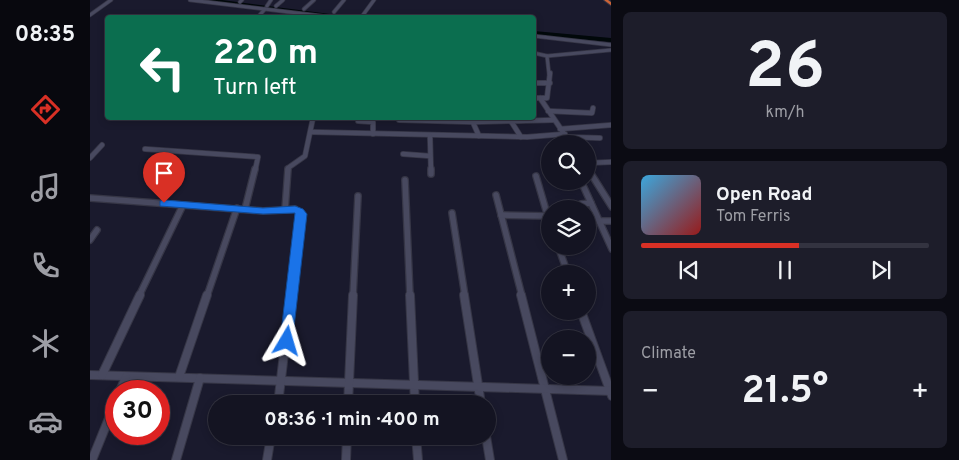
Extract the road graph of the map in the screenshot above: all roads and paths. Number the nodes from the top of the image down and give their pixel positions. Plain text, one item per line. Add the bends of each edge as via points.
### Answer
1 (111, 0) edge
2 (190, 0) edge
3 (271, 0) edge
4 (283, 0) edge
5 (314, 0) edge
6 (344, 0) edge
7 (374, 0) edge
8 (276, 6) dead end
9 (266, 8) junction
10 (304, 9) dead end
11 (334, 12) dead end
12 (91, 14) edge
13 (260, 15) edge
14 (309, 15) edge
15 (363, 15) dead end
16 (536, 36) edge
17 (611, 45) edge
18 (611, 50) edge
19 (536, 53) edge
20 (547, 56) junction
21 (536, 83) edge
22 (550, 83) junction
23 (536, 98) edge
24 (540, 98) junction
25 (593, 108) dead end
26 (548, 111) junction
27 (314, 120) edge
28 (472, 120) edge
29 (510, 120) edge
30 (554, 120) junction
31 (358, 121) dead end
32 (611, 125) edge
33 (560, 129) junction
34 (312, 132) junction
35 (373, 134) junction
36 (564, 135) edge
37 (430, 136) junction
38 (479, 136) junction
39 (521, 137) junction
40 (541, 137) edge
41 (596, 138) edge
42 (600, 138) dead end
43 (102, 146) dead end
44 (145, 149) dead end
45 (403, 154) dead end
46 (430, 156) junction
47 (90, 158) edge
48 (611, 162) edge
49 (596, 163) edge
50 (431, 174) dead end
51 (536, 176) dead end
52 (405, 180) dead end
53 (596, 182) edge
54 (496, 195) dead end
55 (358, 196) dead end
56 (90, 198) edge
57 (544, 200) edge
58 (183, 205) junction
59 (611, 205) edge
60 (237, 208) junction
61 (245, 209) junction
62 (285, 210) junction
63 (452, 213) dead end
64 (596, 214) edge
65 (501, 215) junction
66 (541, 216) edge
67 (599, 221) junction
68 (611, 221) edge
69 (97, 230) dead end
70 (90, 240) edge
71 (611, 247) edge
72 (584, 320) edge
73 (90, 375) edge
74 (102, 375) junction
75 (126, 377) junction
76 (179, 377) junction
77 (200, 378) junction
78 (283, 378) junction
79 (125, 380) edge
80 (349, 380) junction
81 (414, 383) junction
82 (478, 385) junction
83 (544, 388) junction
84 (611, 392) edge
85 (280, 395) edge
86 (348, 395) edge
87 (415, 395) edge
88 (480, 395) edge
89 (105, 428) edge
90 (270, 445) edge
91 (347, 445) edge
92 (417, 445) edge
93 (488, 445) edge
94 (92, 460) edge
95 (176, 460) edge
96 (267, 460) edge
97 (346, 460) edge
98 (418, 460) edge
99 (490, 460) edge
100 (563, 460) edge

1 - 12 street
2 - 9 street
3 - 9 street
4 - 8 street
5 - 10 street
6 - 11 street
7 - 15 street
9 - 13 street
9 - 14 street
16 - 17 street
18 - 20 street
19 - 20 street
20 - 22 street
21 - 22 street
22 - 24 street via 547,98
23 - 24 street
24 - 26 street
25 - 26 street via 592,113
26 - 30 street
27 - 34 street
28 - 29 street
28 - 38 street
29 - 30 street
29 - 39 street
30 - 33 street
31 - 35 street via 373,122
32 - 33 street
33 - 36 street
34 - 35 street
34 - 62 street via 305,156 288,168
35 - 37 street
37 - 38 street
37 - 46 street
38 - 39 street
39 - 40 street
41 - 42 street
43 - 47 street
44 - 61 street via 258,157
45 - 46 street
46 - 50 street
48 - 49 street
51 - 57 street
52 - 81 street
53 - 59 street
54 - 65 street
55 - 80 street
56 - 58 street
58 - 60 street
58 - 74 street
60 - 61 street
60 - 76 street
61 - 62 street
62 - 78 street via 295,209 301,214
63 - 82 street
64 - 67 street
65 - 66 street
65 - 83 street
67 - 68 street
67 - 71 street
69 - 70 street
72 - 84 street
73 - 74 street
74 - 75 street
75 - 76 street
75 - 79 street
76 - 77 street
77 - 78 street
77 - 95 street
78 - 80 street
78 - 85 street
80 - 81 street
80 - 86 street
81 - 82 street
81 - 87 street
82 - 83 street
82 - 88 street
83 - 84 street
83 - 100 street
89 - 94 street
90 - 96 street
91 - 97 street
92 - 98 street
93 - 99 street

